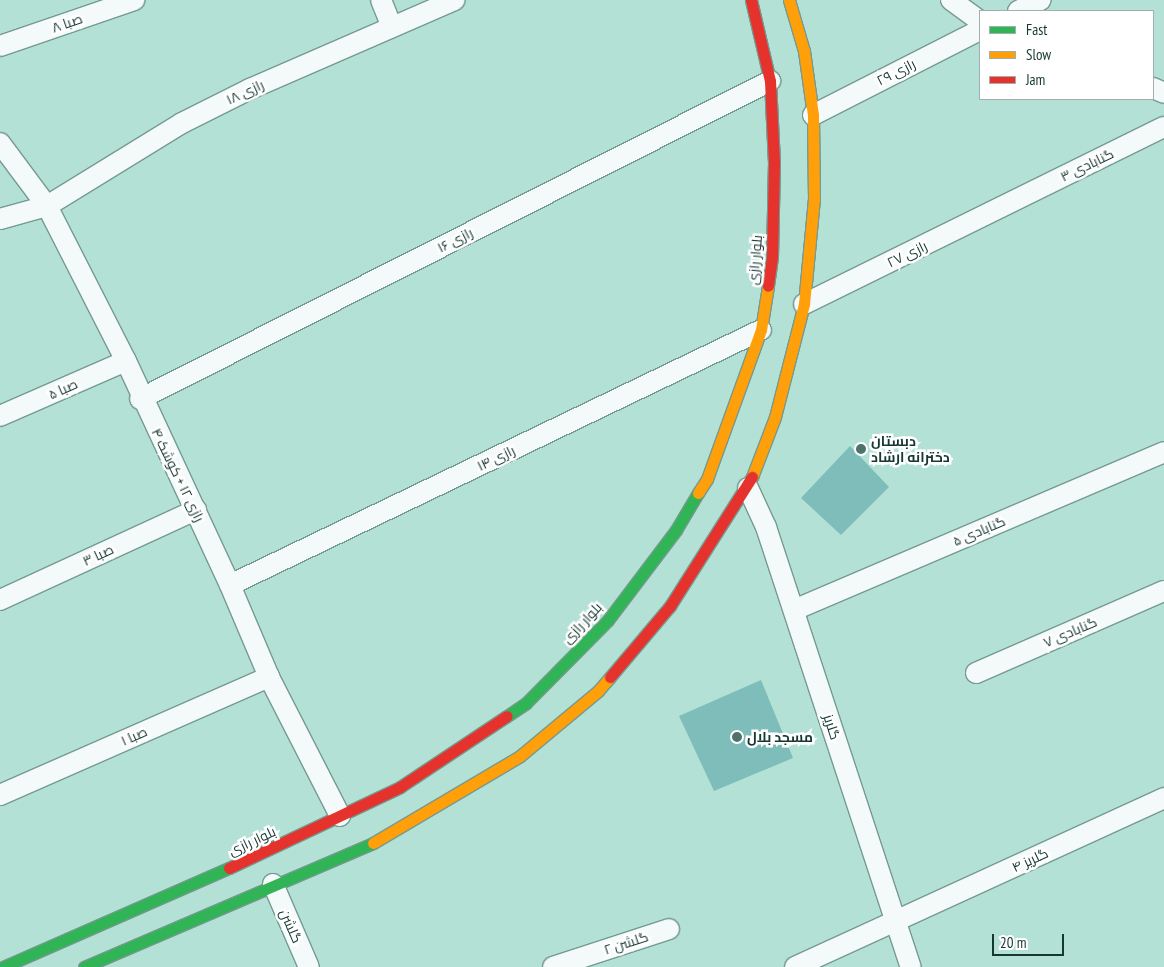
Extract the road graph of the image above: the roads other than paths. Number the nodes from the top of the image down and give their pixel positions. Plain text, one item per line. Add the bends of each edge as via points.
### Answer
1 (134, 0) edge
2 (381, 0) edge
3 (455, 0) edge
4 (750, 0) edge
5 (789, 0) edge
6 (951, 0) edge
7 (1041, 0) edge
8 (1020, 10) edge
9 (979, 20) edge
10 (392, 27) junction
11 (979, 31) edge
12 (0, 46) edge
13 (770, 81) junction
14 (813, 114) junction
15 (1164, 127) edge
16 (0, 143) edge
17 (1009, 203) joint
18 (47, 206) junction
19 (0, 219) edge
20 (804, 304) junction
21 (762, 330) junction
22 (126, 361) junction
23 (140, 399) junction
24 (0, 416) edge
25 (1164, 452) edge
26 (748, 488) junction
27 (196, 510) junction
28 (230, 585) junction
29 (1164, 591) edge
30 (0, 600) edge
31 (794, 610) junction
32 (976, 673) dead end
33 (269, 677) junction
34 (0, 795) edge
35 (1164, 798) edge
36 (340, 816) junction
37 (273, 884) junction
38 (897, 922) junction
39 (670, 929) dead end
40 (69, 954) edge
41 (3, 967) edge
42 (84, 967) edge
43 (309, 967) edge
44 (553, 967) edge
45 (796, 967) edge
46 (911, 967) edge

1 - 12 street, صبا ۸
2 - 10 street
3 - 10 street, رازی ۱۸
4 - 13 main road, بلوار رازی
5 - 14 main road via 804,51
6 - 9 street
7 - 8 street
10 - 18 street, رازی ۱۸ via 250,89 182,123
11 - 14 street, رازی ۲۹
13 - 21 main road, بلوار رازی via 774,162 772,256
13 - 23 street, رازی ۱۶
14 - 20 main road via 814,199
15 - 17 street, گنابادی ۳
16 - 18 street, رازی ۱۲ + کوشک ۴
17 - 20 street, رازی ۲۷
18 - 19 street, رازی ۱۸
18 - 22 street, رازی ۱۲ + کوشک ۴
20 - 26 main road via 775,417
21 - 28 street, رازی ۱۴
21 - 36 main road, بلوار رازی via 707,479 676,530 608,620 526,702 400,787
22 - 23 street, رازی ۱۲ + کوشک ۴
22 - 24 street, صبا ۵
23 - 27 street, رازی ۱۲ + کوشک ۴
25 - 31 street, گنابادی ۵
26 - 31 street, گلریز via 766,527
26 - 37 main road via 670,606 591,697 520,756 375,842
27 - 28 street, رازی ۱۲ + کوشک ۴
27 - 30 street, صبا ۳
28 - 33 street, رازی ۱۲ + کوشک ۴
29 - 32 street, گنابادی ۷
31 - 38 street, گلریز
33 - 34 street, صبا ۱
33 - 36 street, رازی ۱۲ + کوشک ۴
35 - 38 street, گلریز ۴
36 - 40 main road, بلوار رازی
37 - 42 main road
37 - 43 street, گلشن
38 - 45 street, گلریز ۴
38 - 46 street, گلریز
39 - 44 street, گلشن ۲
40 - 41 main road, بلوار رازی

